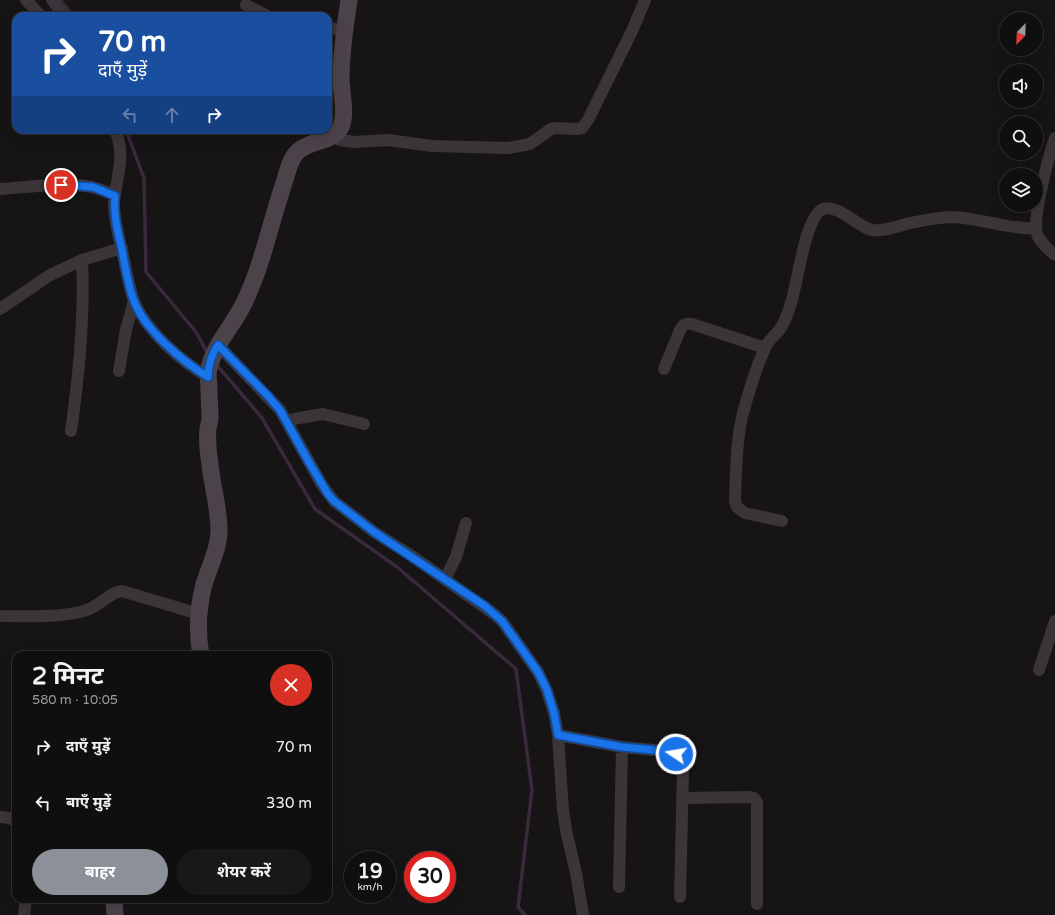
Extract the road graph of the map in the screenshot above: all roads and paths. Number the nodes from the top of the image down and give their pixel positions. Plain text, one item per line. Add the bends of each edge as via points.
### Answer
1 (26, 0) edge
2 (52, 0) edge
3 (348, 0) edge
4 (645, 0) edge
5 (246, 5) dead end
6 (37, 12) edge
7 (61, 12) edge
8 (260, 12) edge
9 (336, 29) edge
10 (335, 76) edge
11 (117, 134) edge
12 (333, 136) junction
13 (1055, 138) edge
14 (0, 189) edge
15 (115, 196) junction
16 (1036, 229) junction
17 (122, 248) junction
18 (1055, 256) edge
19 (82, 260) junction
20 (134, 301) junction
21 (0, 309) edge
22 (216, 347) junction
23 (765, 348) junction
24 (664, 368) dead end
25 (119, 371) dead end
26 (208, 373) junction
27 (286, 421) junction
28 (364, 424) dead end
29 (72, 431) dead end
30 (782, 522) dead end
31 (466, 523) dead end
32 (445, 579) junction
33 (199, 614) junction
34 (3, 616) dead end
35 (1055, 621) edge
36 (200, 651) edge
37 (1039, 670) dead end
38 (558, 735) junction
39 (622, 747) junction
40 (682, 798) junction
41 (0, 817) edge
42 (12, 819) edge
43 (619, 887) dead end
44 (680, 897) dead end
45 (26, 903) edge
46 (114, 903) edge
47 (757, 904) dead end
48 (24, 915) edge
49 (115, 915) edge
50 (583, 915) edge

1 - 6 street
2 - 7 street
3 - 9 street
4 - 12 street via 633,29 582,128 551,129 530,144 508,148 432,146 388,140 355,142 340,140
5 - 8 street
9 - 10 street
10 - 12 street via 343,117 338,132
11 - 15 street via 121,159
12 - 22 street via 302,147 294,156 260,263 243,304
13 - 16 street
14 - 15 street via 74,186 101,189
15 - 17 street via 114,206
16 - 18 street via 1038,237
16 - 23 street via 950,217 872,230 837,211 824,209 816,214 811,224 785,321
17 - 19 street
17 - 20 street
19 - 21 street via 50,275
19 - 29 street via 84,291
20 - 25 street
20 - 26 street via 139,312 163,342 180,357
22 - 26 street
22 - 27 street via 268,396
23 - 24 street via 687,324 682,326
23 - 30 street via 742,418 738,440 735,501 737,508 745,513
26 - 33 street via 209,462 219,531
27 - 28 street via 323,414
27 - 32 street via 319,480 334,501 374,532
31 - 32 street via 456,557
32 - 38 street via 502,621 538,672 547,690
33 - 34 street via 122,591 112,594 92,608 77,613
33 - 36 street
35 - 37 street
38 - 39 street
38 - 50 street via 563,810
39 - 40 street via 665,751 680,757 683,771
39 - 43 street
40 - 44 street
40 - 47 street via 754,798
41 - 42 street
45 - 48 street
46 - 49 street

